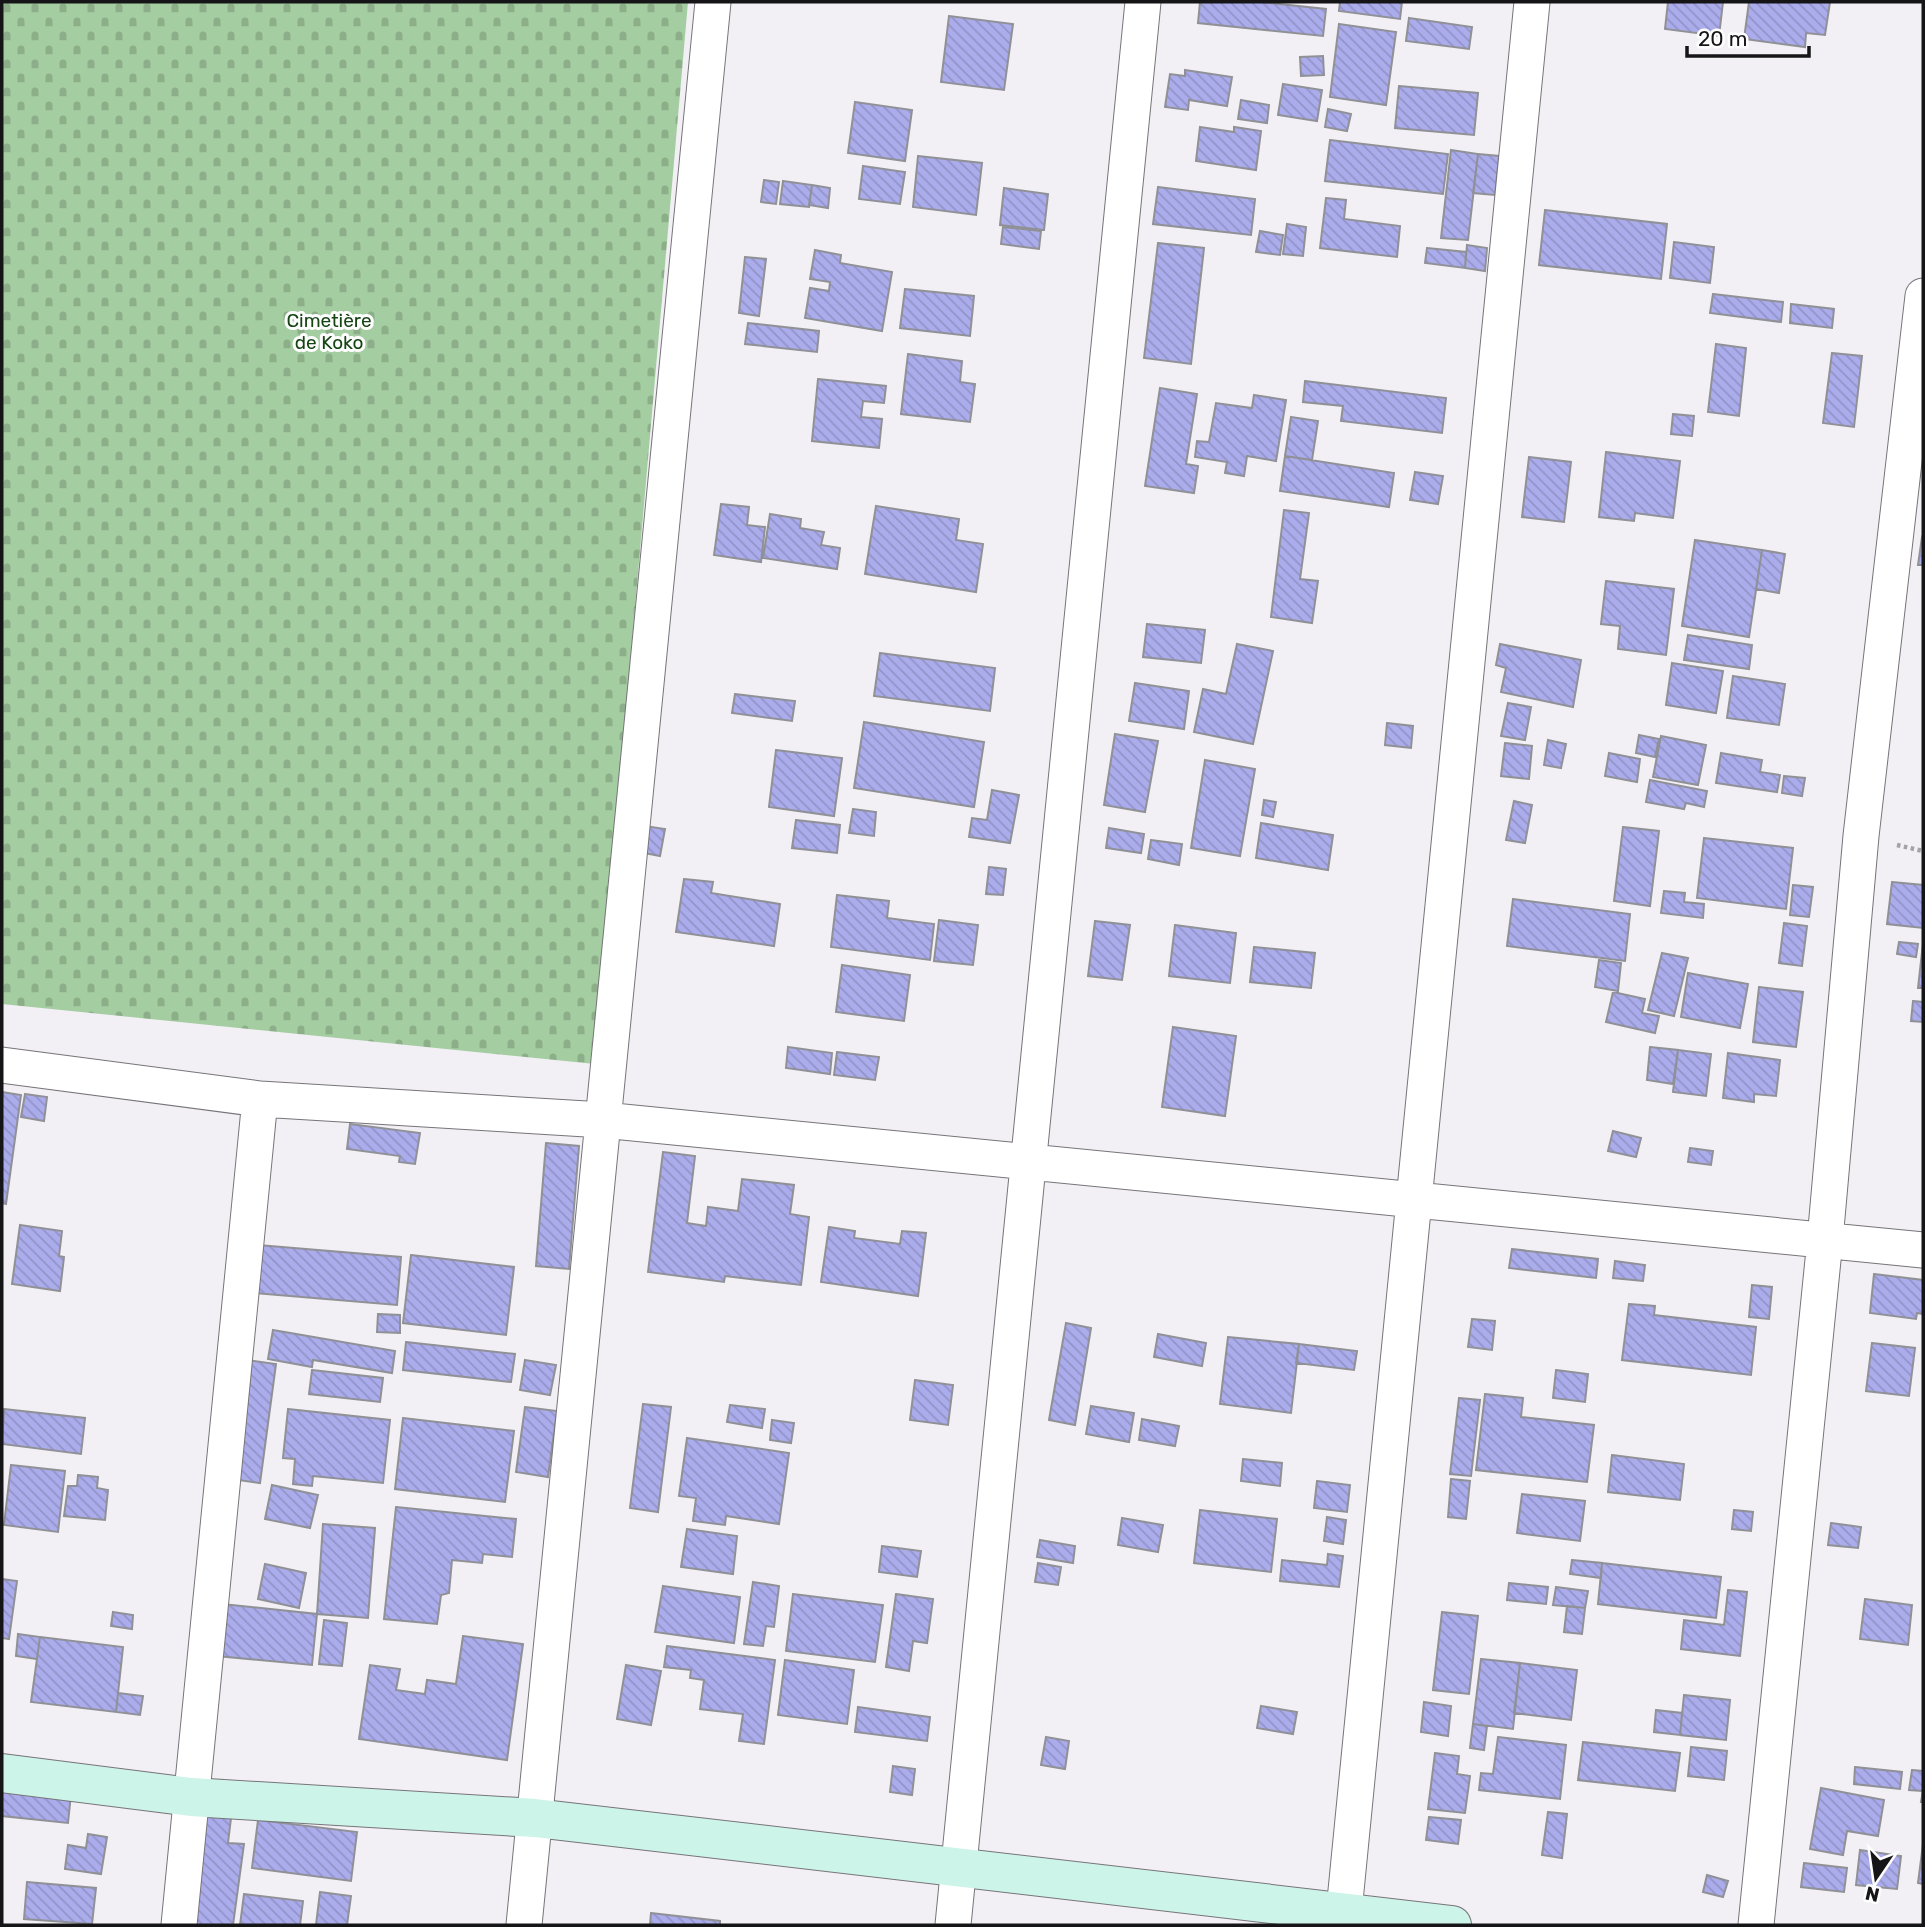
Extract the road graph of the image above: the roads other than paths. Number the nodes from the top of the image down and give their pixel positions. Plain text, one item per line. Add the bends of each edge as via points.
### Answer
1 (713, 2) edge
2 (1143, 2) edge
3 (1532, 2) edge
4 (1923, 296) edge
5 (2, 1065) edge
6 (260, 1099) junction
7 (603, 1120) junction
8 (1029, 1163) junction
9 (1414, 1201) junction
10 (1825, 1240) junction
11 (1923, 1250) edge
12 (2, 1773) edge
13 (191, 1797) junction
14 (535, 1818) junction
15 (960, 1867) junction
16 (1344, 1911) junction
17 (179, 1925) edge
18 (524, 1925) edge
19 (953, 1925) edge
20 (1452, 1925) edge
21 (1756, 1925) edge

1 - 7 street
2 - 8 street
3 - 9 street
4 - 10 street via 1861,836
5 - 6 street
6 - 7 street
6 - 13 street
7 - 8 street
7 - 14 street
8 - 9 street
8 - 15 street
9 - 10 street
9 - 16 street
10 - 11 street
10 - 21 street
12 - 13 main road
13 - 14 main road
13 - 17 street
14 - 15 main road
14 - 18 street
15 - 16 main road
15 - 19 street
16 - 20 main road

